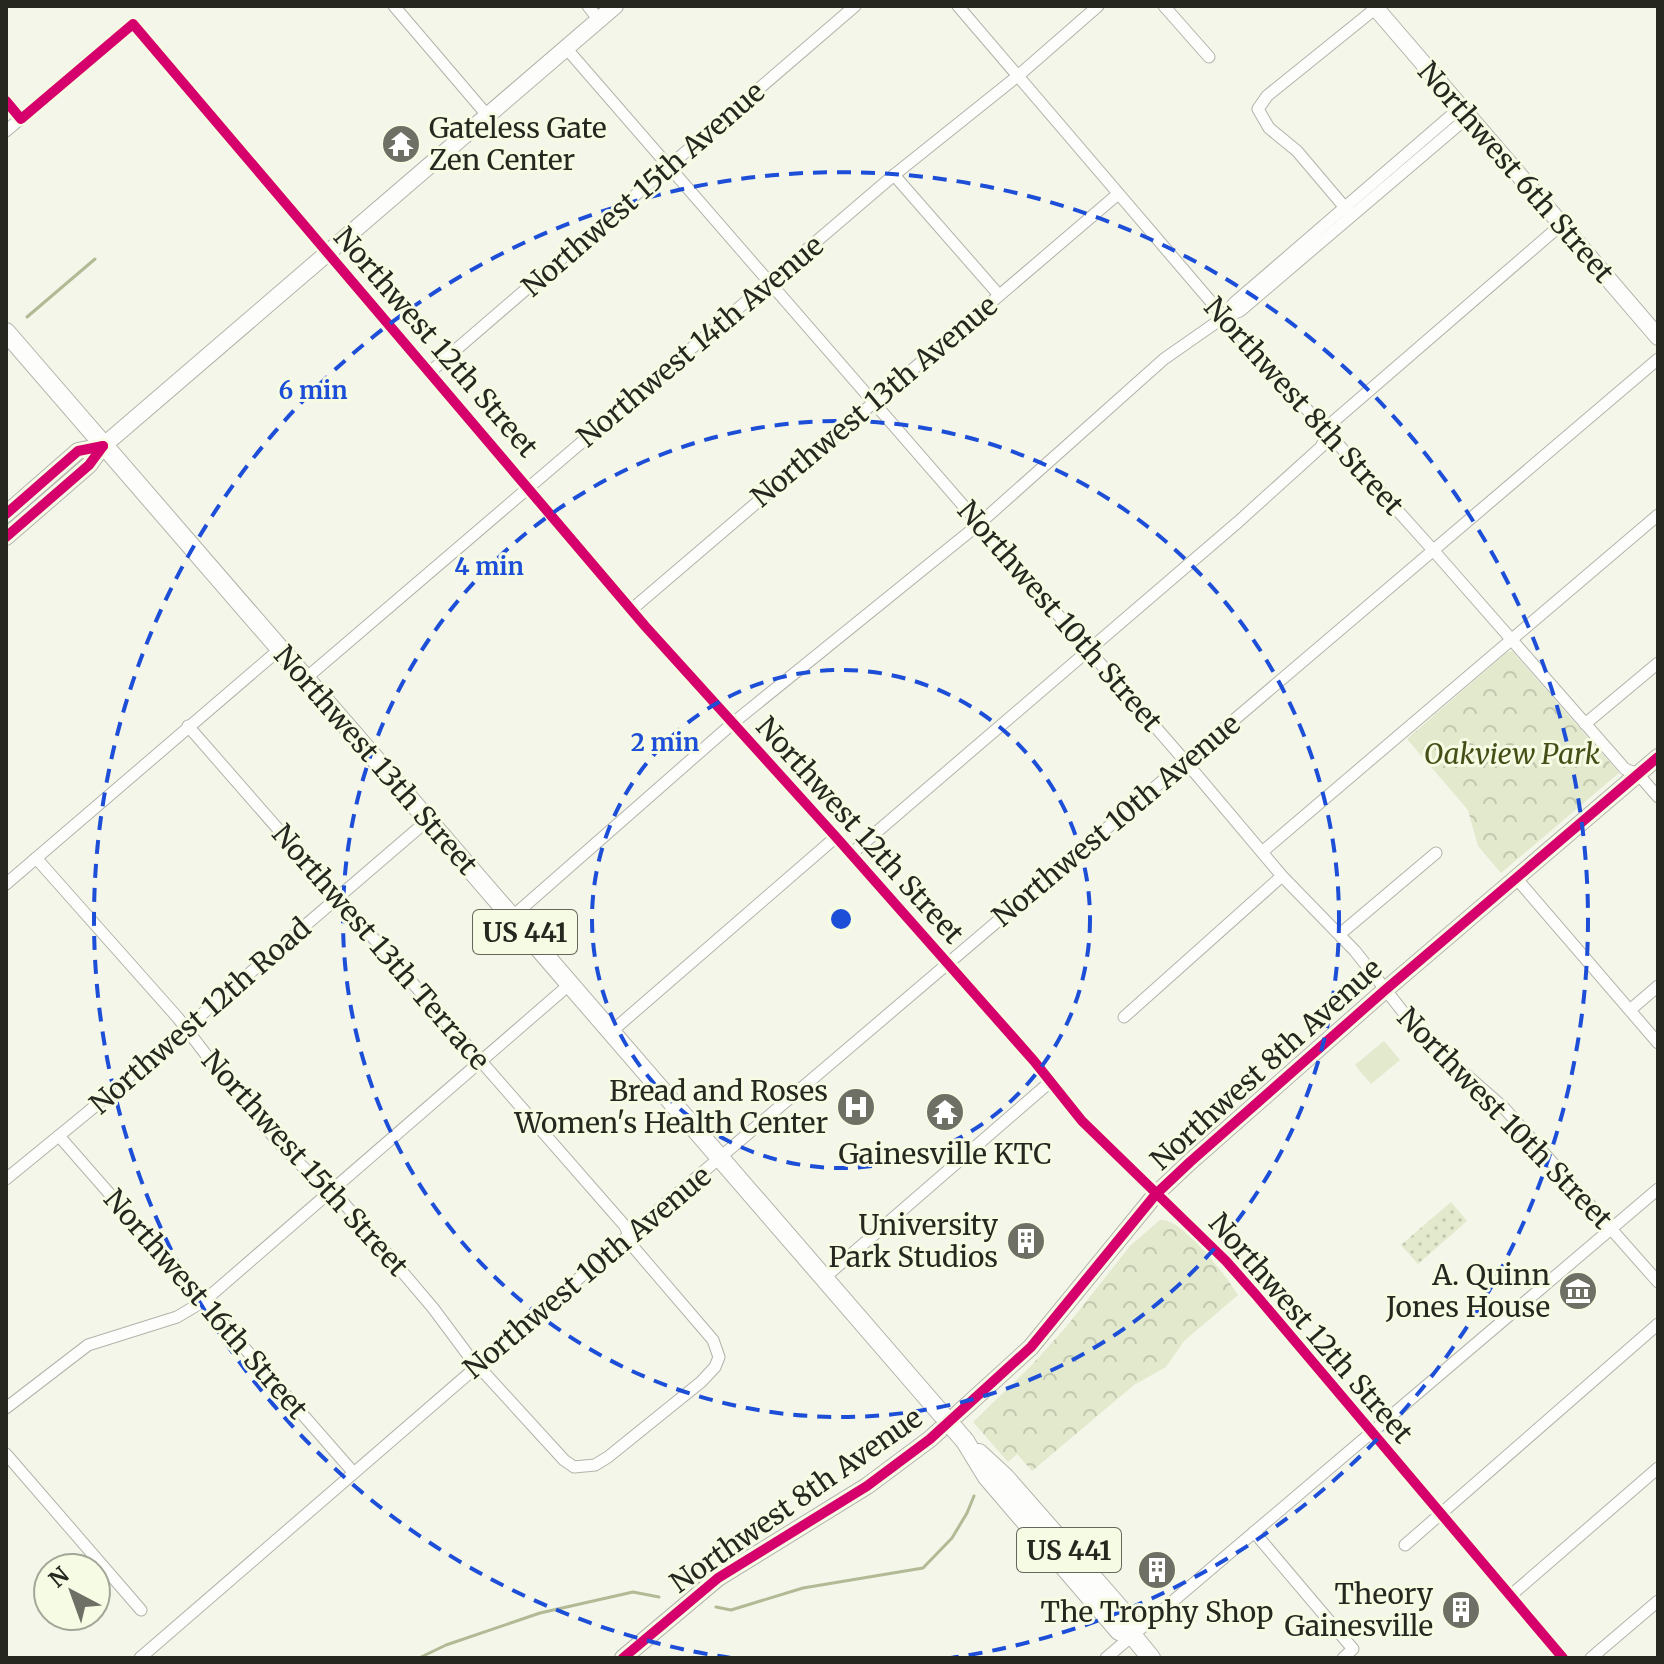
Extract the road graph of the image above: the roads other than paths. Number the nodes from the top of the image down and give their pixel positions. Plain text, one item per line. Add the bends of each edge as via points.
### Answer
1 (394, 6) edge
2 (615, 6) edge
3 (855, 6) edge
4 (958, 6) edge
5 (1098, 6) edge
6 (1164, 6) edge
7 (1375, 7) edge
8 (594, 13) edge
9 (566, 48) junction
10 (1209, 57) dead end
11 (83, 65) dead end
12 (1019, 75) junction
13 (59, 86) dead end
14 (6, 101) edge
15 (1465, 112) junction
16 (487, 115) junction
17 (21, 119) junction
18 (6, 131) edge
19 (668, 167) junction
20 (894, 175) junction
21 (1118, 194) junction
22 (1348, 211) junction
23 (1562, 224) junction
24 (328, 252) junction
25 (770, 283) junction
26 (999, 295) junction
27 (1224, 317) junction
28 (6, 332) edge
29 (1658, 337) edge
30 (1658, 359) edge
31 (430, 372) junction
32 (873, 401) junction
33 (1327, 433) junction
34 (103, 446) junction
35 (528, 487) junction
36 (6, 514) edge
37 (1658, 515) edge
38 (979, 524) junction
39 (6, 537) edge
40 (1433, 550) junction
41 (631, 610) junction
42 (1511, 640) junction
43 (280, 649) junction
44 (1089, 650) junction
45 (1658, 663) edge
46 (305, 679) junction
47 (733, 723) junction
48 (1585, 724) junction
49 (188, 726) junction
50 (1658, 757) edge
51 (1185, 761) junction
52 (1638, 774) junction
53 (1658, 797) edge
54 (428, 820) junction
55 (836, 837) junction
56 (1262, 852) junction
57 (1436, 853) dead end
58 (851, 854) junction
59 (36, 858) junction
60 (1282, 876) junction
61 (1516, 878) junction
62 (6, 884) edge
63 (337, 897) junction
64 (512, 917) junction
65 (1340, 934) junction
66 (947, 964) junction
67 (570, 984) junction
68 (1658, 986) edge
69 (1384, 991) junction
70 (1630, 1010) junction
71 (1124, 1017) dead end
72 (185, 1028) junction
73 (611, 1032) junction
74 (1658, 1043) edge
75 (479, 1061) junction
76 (1050, 1082) junction
77 (59, 1136) junction
78 (721, 1159) junction
79 (6, 1179) edge
80 (1658, 1189) edge
81 (332, 1192) junction
82 (1156, 1194) junction
83 (1612, 1229) junction
84 (629, 1235) junction
85 (824, 1278) junction
86 (1658, 1282) edge
87 (204, 1301) junction
88 (1658, 1324) edge
89 (478, 1365) junction
90 (6, 1408) edge
91 (1372, 1433) junction
92 (6, 1454) edge
93 (574, 1467) joint
94 (1658, 1468) edge
95 (353, 1472) junction
96 (1440, 1515) junction
97 (1254, 1532) junction
98 (1405, 1545) dead end
99 (1510, 1596) junction
100 (1658, 1601) edge
101 (141, 1610) dead end
102 (1133, 1636) junction
103 (140, 1658) edge
104 (623, 1658) edge
105 (1106, 1658) edge
106 (1151, 1658) edge
107 (1343, 1658) edge
108 (1563, 1658) edge
109 (1591, 1658) edge

1 - 16 street
2 - 8 street
3 - 19 street, Northwest 15th Avenue
4 - 12 street, Northwest 8th Street
5 - 12 street, Northwest 14th Avenue
6 - 10 street
7 - 15 street, Northwest 6th Street
7 - 22 street via 1258,109 1269,128 1297,151
8 - 9 street
9 - 16 street
9 - 19 street, Northwest 10th Street
11 - 24 street, Northwest 12th Street via 133,24
12 - 20 street, Northwest 14th Avenue
12 - 21 street, Northwest 8th Street
13 - 17 street
14 - 17 street
15 - 22 street
15 - 23 street, Northwest 6th Street
16 - 24 street
17 - 18 street
19 - 25 street, Northwest 10th Street
19 - 31 street, Northwest 15th Avenue
20 - 25 street, Northwest 14th Avenue
20 - 26 street
21 - 26 street, Northwest 13th Avenue
21 - 27 street, Northwest 8th Street
22 - 27 street via 1234,303
23 - 29 street, Northwest 6th Street
23 - 33 street via 1334,421
24 - 31 street, Northwest 12th Street
24 - 34 street
25 - 32 street, Northwest 10th Street
25 - 35 street, Northwest 14th Avenue
26 - 32 street, Northwest 13th Avenue
27 - 33 street, Northwest 8th Street
27 - 38 street via 1164,359
28 - 34 main road, Northwest 13th Street / US 441
30 - 40 street, Northwest 10th Avenue
31 - 35 street, Northwest 12th Street
32 - 38 street, Northwest 10th Street
32 - 41 street, Northwest 13th Avenue
33 - 40 street, Northwest 8th Street
33 - 44 street via 1321,447
34 - 36 street via 78,451
34 - 39 street via 89,465
34 - 43 main road, Northwest 13th Street / US 441
35 - 41 street, Northwest 12th Street
35 - 46 street, Northwest 14th Avenue
37 - 42 street
38 - 44 street, Northwest 10th Street
38 - 47 street
40 - 42 street, Northwest 8th Street
40 - 51 street, Northwest 10th Avenue
41 - 47 street, Northwest 12th Street
42 - 48 street, Northwest 8th Street
42 - 56 street
43 - 46 main road, Northwest 13th Street / US 441
43 - 49 street
44 - 51 street, Northwest 10th Street
44 - 58 street
45 - 48 street
46 - 54 main road, Northwest 13th Street / US 441
47 - 55 street, Northwest 12th Street
47 - 64 street
48 - 52 street, Northwest 8th Street via 1625,769
49 - 59 street
49 - 63 street, Northwest 13th Terrace
50 - 52 street, Northwest 8th Avenue
51 - 56 street, Northwest 10th Street
51 - 66 street, Northwest 10th Avenue
52 - 53 street, Northwest 8th Street
52 - 61 street, Northwest 8th Avenue
54 - 63 street, Northwest 12th Road
54 - 64 main road, Northwest 13th Street / US 441
55 - 58 street, Northwest 12th Street
55 - 73 street
56 - 60 street, Northwest 10th Street
57 - 65 street
58 - 66 street, Northwest 12th Street
59 - 62 street
59 - 72 street, Northwest 15th Street
60 - 65 street, Northwest 10th Street
60 - 71 street
61 - 69 street, Northwest 8th Avenue
61 - 70 street
63 - 72 street, Northwest 12th Road
63 - 75 street, Northwest 13th Terrace
64 - 67 main road, Northwest 13th Street / US 441
65 - 69 street, Northwest 10th Street
66 - 76 street, Northwest 12th Street
66 - 78 street, Northwest 10th Avenue
67 - 73 main road, Northwest 13th Street / US 441
67 - 75 street
68 - 70 street
69 - 82 street, Northwest 8th Avenue
69 - 83 street, Northwest 10th Street via 1444,1057 1505,1109
70 - 74 street
72 - 77 street, Northwest 12th Road
72 - 81 street, Northwest 15th Street via 281,1145
73 - 78 main road, Northwest 13th Street / US 441
75 - 81 street
75 - 84 street, Northwest 13th Terrace
76 - 82 street, Northwest 12th Street
76 - 85 street
77 - 79 street, Northwest 12th Road
77 - 87 street, Northwest 16th Street
78 - 84 street, Northwest 10th Avenue
78 - 85 main road, Northwest 13th Street / US 441
80 - 83 street
81 - 87 street
81 - 89 street, Northwest 15th Street
82 - 91 street, Northwest 12th Street via 1246,1283
82 - 104 street, Northwest 8th Avenue via 1031,1347 941,1429 867,1486 718,1578
83 - 86 street, Northwest 10th Street
83 - 91 street
84 - 89 street, Northwest 10th Avenue
84 - 93 street, Northwest 13th Terrace via 635,1249 713,1340 719,1357 701,1382 608,1457 595,1465
85 - 102 main road, Northwest 13th Street / US 441, bridge via 1131,1621
87 - 90 street via 177,1317 88,1345
87 - 95 street, Northwest 16th Street
88 - 96 street
89 - 93 street, Northwest 15th Street
89 - 95 street, Northwest 10th Avenue
91 - 96 street, Northwest 12th Street
91 - 97 street
92 - 101 street
94 - 99 street
95 - 103 street, Northwest 10th Avenue
96 - 98 street
96 - 99 street, Northwest 12th Street
97 - 102 street
97 - 107 street via 1353,1649
99 - 108 street, Northwest 12th Street
100 - 109 street
102 - 105 street
102 - 106 main road, Northwest 13th Street / US 441

